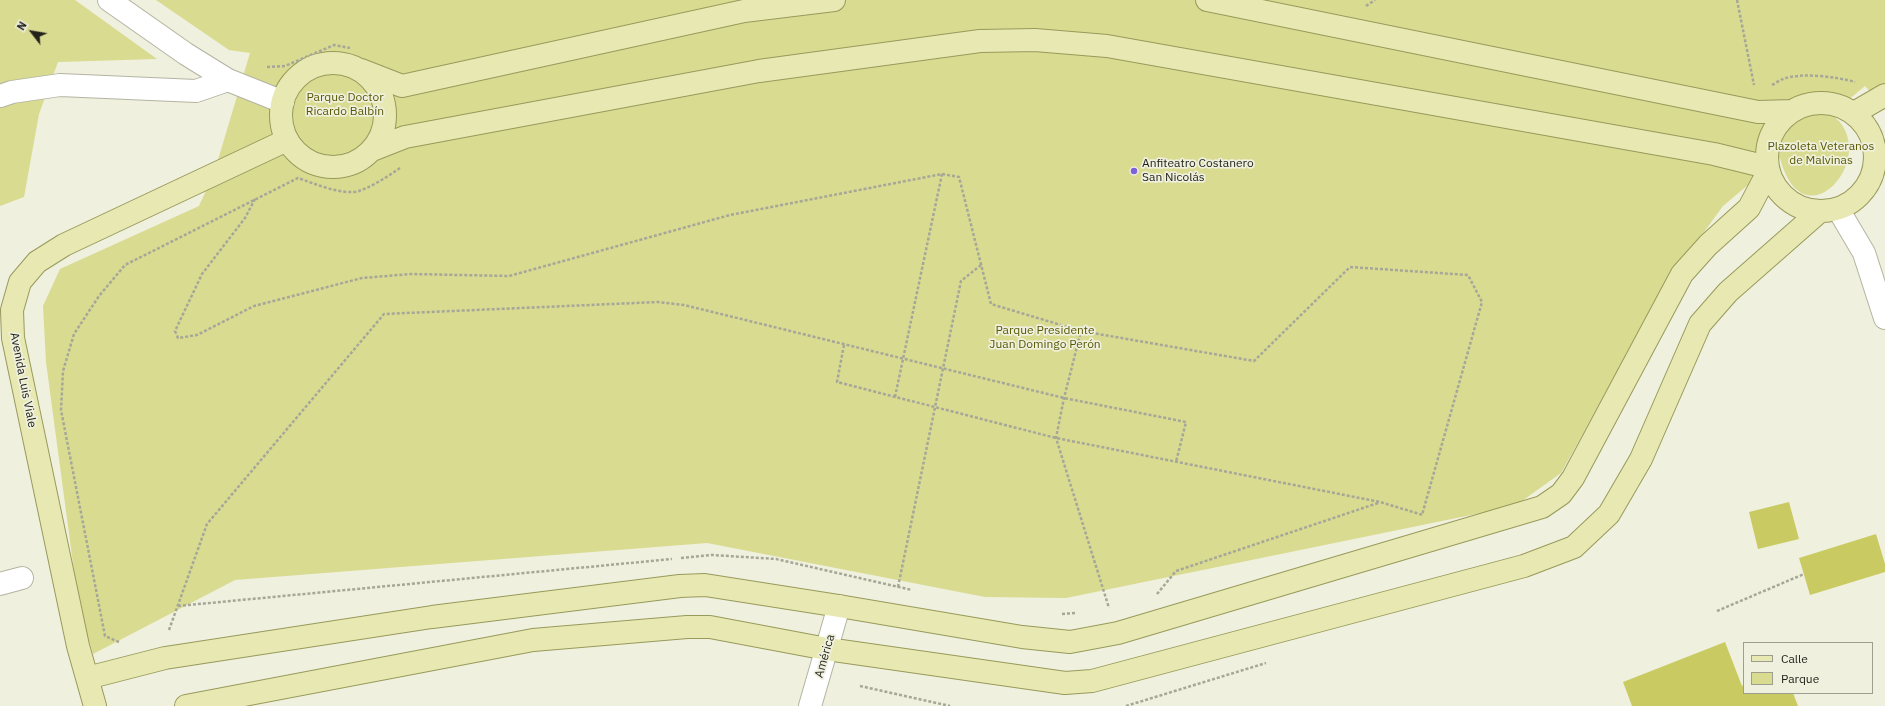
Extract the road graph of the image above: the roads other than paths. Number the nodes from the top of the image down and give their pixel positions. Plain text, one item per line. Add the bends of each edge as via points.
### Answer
1 (109, 0) edge
2 (834, 0) edge
3 (1207, 0) edge
4 (361, 70) junction
5 (228, 80) junction
6 (1885, 95) edge
7 (0, 96) edge
8 (283, 102) junction
9 (1792, 111) junction
10 (1854, 113) junction
11 (287, 140) junction
12 (372, 150) junction
13 (1880, 158) edge
14 (1768, 169) junction
15 (1828, 210) junction
16 (1885, 318) edge
17 (22, 578) dead end
18 (0, 584) edge
19 (839, 606) junction
20 (827, 649) junction
21 (87, 678) junction
22 (95, 706) edge
23 (186, 706) edge
24 (810, 706) edge

1 - 5 street
2 - 4 main road via 744,11 402,86
3 - 9 main road via 1758,112
4 - 8 main road via 336,63 311,68 294,82
4 - 12 main road via 374,82 383,99 385,111 382,135
5 - 7 street via 196,91 60,86
5 - 8 street
6 - 10 main road
8 - 11 main road via 281,115
9 - 10 main road via 1807,104 1823,102 1839,105
9 - 14 main road via 1780,121 1771,135 1767,151
10 - 13 main road via 1862,120
11 - 12 main road via 297,153 311,162 327,167 343,166 359,160
11 - 21 main road, Avenida Luis Viale via 64,245 37,262 20,282 12,310 13,338
12 - 14 main road via 405,137 759,71 980,41 1035,40 1107,46 1714,154
13 - 15 main road via 1864,191 1852,202
14 - 15 main road via 1774,184 1792,204 1805,210
14 - 19 main road via 1749,208 1708,245 1682,274 1573,478 1561,494 1542,507 1118,633 1070,642 1022,637
15 - 16 street via 1864,253
15 - 20 main road via 1728,292 1700,324 1641,459 1610,514 1574,547 1524,566 1092,681 1065,683
17 - 18 street
19 - 20 street, América
19 - 21 main road via 705,585 680,586 432,617 165,658
20 - 23 main road via 710,628 687,627 556,638
20 - 24 street, América
21 - 22 main road, Avenida Luis Viale

